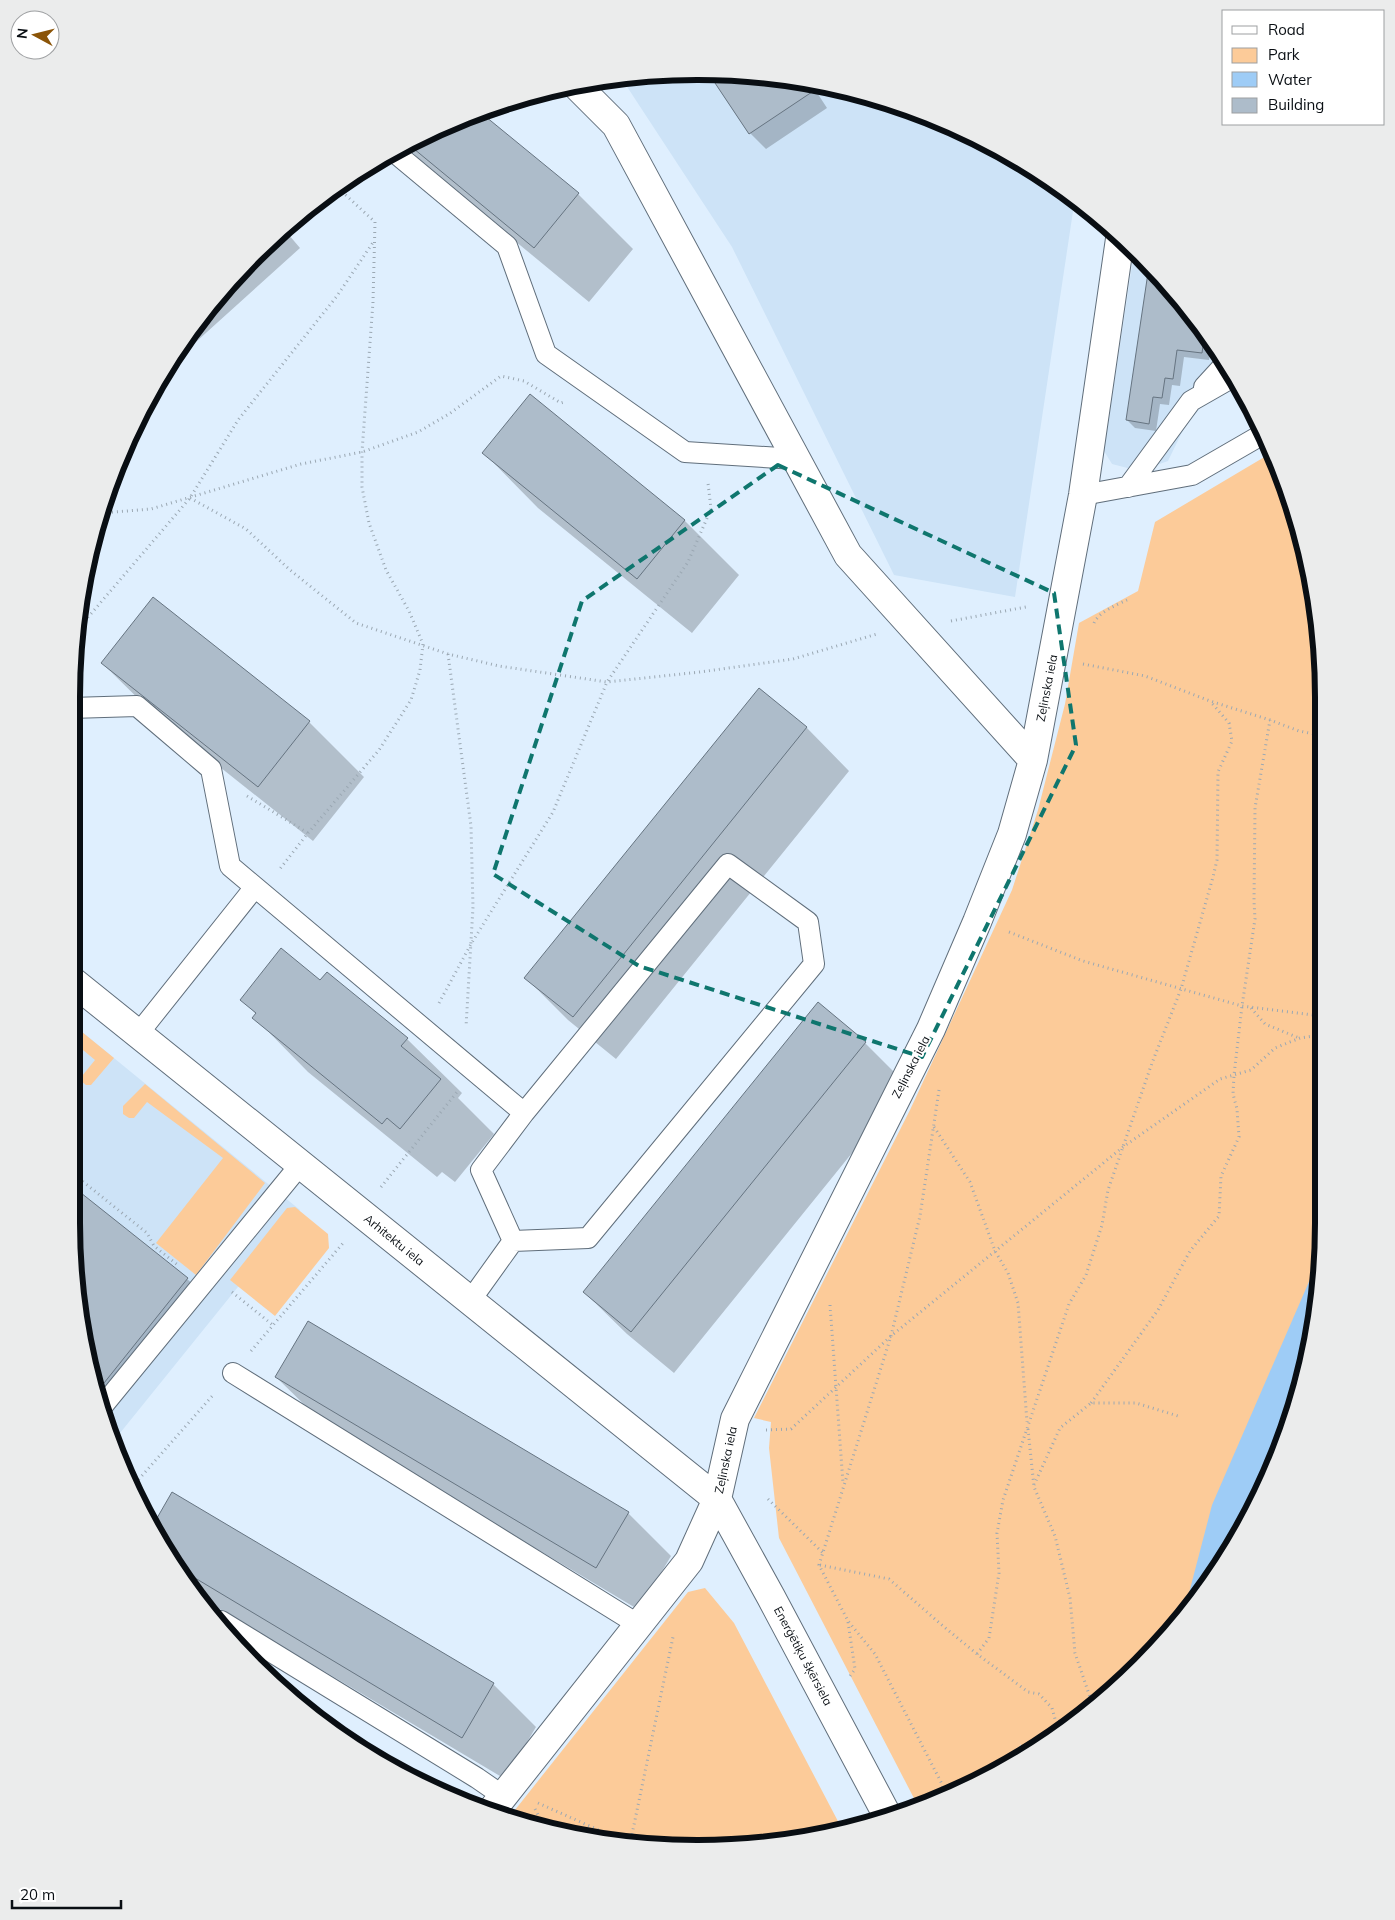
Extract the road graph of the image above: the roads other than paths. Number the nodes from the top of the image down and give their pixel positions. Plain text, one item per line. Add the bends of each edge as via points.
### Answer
1 (582, 91) edge
2 (400, 157) edge
3 (1119, 246) edge
4 (1220, 369) edge
5 (1227, 380) edge
6 (1191, 401) junction
7 (1257, 437) edge
8 (796, 459) junction
9 (1128, 487) junction
10 (1083, 495) junction
11 (80, 708) edge
12 (1033, 760) junction
13 (258, 889) junction
14 (80, 987) edge
15 (138, 1034) junction
16 (524, 1113) junction
17 (300, 1164) junction
18 (513, 1241) junction
19 (470, 1302) junction
20 (233, 1373) dead end
21 (107, 1400) edge
22 (717, 1499) junction
23 (639, 1625) junction
24 (231, 1627) edge
25 (498, 1803) edge
26 (885, 1811) edge

1 - 8 street via 616,125
2 - 8 lane via 507,246 546,354 685,452
3 - 10 street, Zeļinska iela
4 - 6 lane
5 - 6 lane
6 - 9 lane
7 - 9 lane via 1192,475
8 - 12 street via 848,555
9 - 10 lane
10 - 12 street, Zeļinska iela
11 - 13 lane via 137,706 211,769 230,866
12 - 22 street, Zeļinska iela via 1012,834 931,1029 735,1419
13 - 15 lane
13 - 16 lane
14 - 15 street, Arhitektu iela
15 - 17 street, Arhitektu iela
16 - 18 lane via 481,1170
16 - 18 lane via 728,864 808,922 814,964 588,1238
17 - 19 street, Arhitektu iela
17 - 21 lane
18 - 19 lane
19 - 22 street, Arhitektu iela
20 - 23 lane
22 - 23 street, Zeļinska iela via 689,1561
22 - 26 street, Enerģētiķu šķērsiela
23 - 25 street, Zeļinska iela
24 - 25 lane via 477,1778

